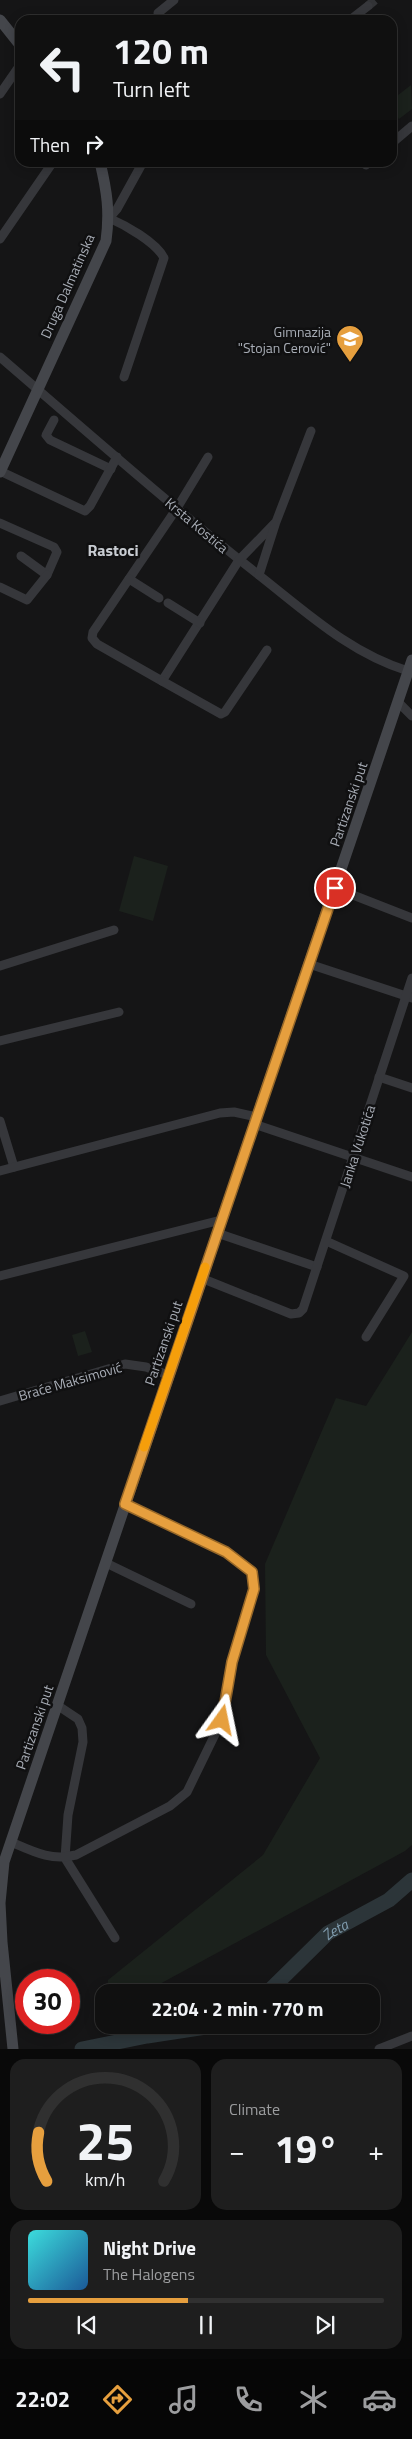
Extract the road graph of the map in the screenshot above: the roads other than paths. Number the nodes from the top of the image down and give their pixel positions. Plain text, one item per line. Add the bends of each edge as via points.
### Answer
1 (174, 0) edge
2 (368, 6) tunnel mouth
3 (158, 13) dead end
4 (356, 15) edge
5 (0, 20) edge
6 (15, 39) edge
7 (15, 72) edge
8 (0, 94) edge
9 (412, 126) edge
10 (397, 138) edge
11 (50, 167) edge
12 (101, 167) edge
13 (140, 167) edge
14 (109, 218) junction
15 (0, 239) edge
16 (0, 357) edge
17 (124, 377) dead end
18 (37, 389) junction
19 (54, 420) dead end
20 (311, 431) dead end
21 (117, 457) junction
22 (208, 457) dead end
23 (110, 469) junction
24 (0, 472) edge
25 (177, 508) junction
26 (0, 522) edge
27 (276, 522) junction
28 (21, 556) dead end
29 (239, 560) junction
30 (46, 575) junction
31 (259, 575) junction
32 (129, 578) junction
33 (0, 587) edge
34 (159, 598) dead end
35 (168, 603) dead end
36 (200, 623) junction
37 (267, 650) dead end
38 (410, 666) edge
39 (162, 681) junction
40 (398, 702) junction
41 (412, 716) edge
42 (335, 888) junction
43 (412, 918) edge
44 (114, 930) dead end
45 (309, 964) junction
46 (0, 966) edge
47 (412, 978) edge
48 (409, 997) edge
49 (119, 1012) dead end
50 (0, 1041) edge
51 (379, 1077) junction
52 (412, 1088) edge
53 (0, 1121) edge
54 (256, 1121) junction
55 (353, 1158) junction
56 (14, 1167) junction
57 (0, 1171) edge
58 (412, 1177) edge
59 (221, 1220) junction
60 (216, 1233) junction
61 (326, 1241) junction
62 (317, 1267) junction
63 (0, 1276) edge
64 (201, 1278) junction
65 (366, 1337) dead end
66 (168, 1375) junction
67 (0, 1401) edge
68 (125, 1504) junction
69 (106, 1563) junction
70 (191, 1604) dead end
71 (57, 1705) junction
72 (11, 1842) junction
73 (65, 1858) junction
74 (115, 1938) dead end
75 (1, 1942) edge
76 (412, 2036) edge
77 (13, 2047) edge
78 (379, 2049) edge

1 - 3 street
2 - 4 street
5 - 6 street
7 - 8 street
9 - 10 street
11 - 15 street
12 - 14 street, Druga Dalmatinska
13 - 14 street
14 - 17 street via 160,250 164,258
14 - 18 street, Druga Dalmatinska via 106,241
16 - 18 street, Krsta Kostića
18 - 21 street, Krsta Kostića
18 - 24 street, Druga Dalmatinska
19 - 23 street via 46,435 50,440
20 - 27 street
21 - 23 street
21 - 25 street, Krsta Kostića
22 - 25 street
23 - 24 street via 85,510
25 - 29 street, Krsta Kostića
25 - 32 street
26 - 30 street via 55,548 57,554
27 - 29 street
27 - 31 street
28 - 30 street
29 - 31 street, Krsta Kostića
29 - 36 street
30 - 33 street via 27,600
31 - 38 street, Krsta Kostića via 340,640 363,654
32 - 34 street
32 - 39 street via 92,638
35 - 36 street
36 - 39 street
37 - 39 street via 221,714
38 - 40 street, Partizanski put
40 - 41 street
40 - 42 street, Partizanski put
42 - 43 street
42 - 45 street, Partizanski put
44 - 46 street
45 - 48 street
45 - 54 street, Partizanski put
47 - 48 street, Janka Vukotića
48 - 51 street, Janka Vukotića
49 - 50 street
51 - 52 street
51 - 55 street, Janka Vukotića
53 - 56 street
54 - 55 street
54 - 56 street via 234,1112 220,1113
54 - 59 street, Partizanski put
55 - 58 street
55 - 61 street, Janka Vukotića
56 - 57 street
59 - 60 street, Partizanski put
59 - 63 street
60 - 62 street
60 - 64 street, Partizanski put
61 - 62 street, Janka Vukotića
61 - 65 street via 404,1276
62 - 64 street, Janka Vukotića via 303,1309 291,1314
64 - 66 street, Partizanski put
66 - 67 street, Braće Maksimović via 125,1364
66 - 68 street, Partizanski put
68 - 69 street, Partizanski put
68 - 73 street via 196,1536 241,1562 252,1572 254,1589 232,1662 222,1720 187,1792 170,1806
69 - 70 street
69 - 71 street, Partizanski put
71 - 72 street, Partizanski put
71 - 73 street via 78,1718 83,1742 68,1815
72 - 73 street via 45,1856
72 - 75 street, Partizanski put via 3,1870
73 - 74 street
75 - 77 street, Partizanski put
76 - 78 street

